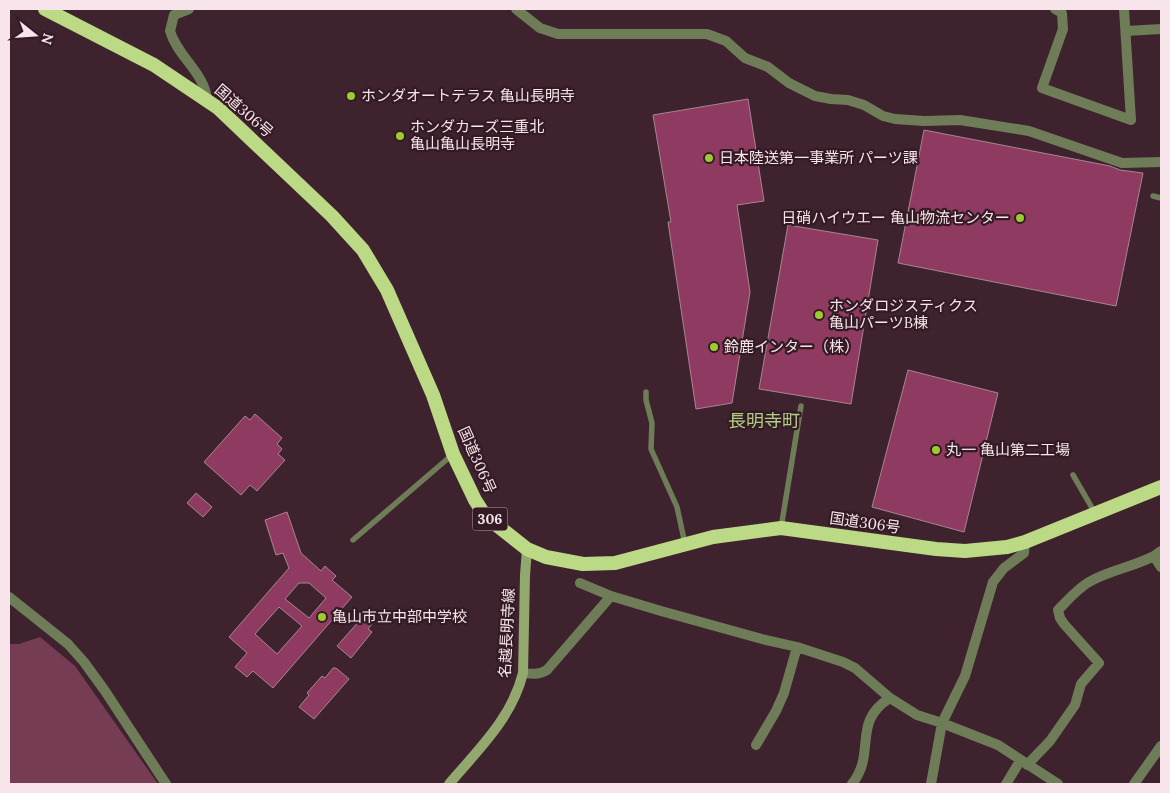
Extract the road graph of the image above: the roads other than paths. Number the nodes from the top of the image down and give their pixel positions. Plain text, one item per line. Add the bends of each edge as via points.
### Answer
1 (45, 9) edge
2 (189, 9) edge
3 (516, 9) edge
4 (1055, 9) edge
5 (1124, 9) edge
6 (174, 12) edge
7 (1161, 29) edge
8 (1126, 31) junction
9 (206, 100) junction
10 (1161, 162) edge
11 (1154, 196) dead end
12 (1161, 198) edge
13 (646, 392) dead end
14 (801, 406) dead end
15 (454, 454) junction
16 (1073, 475) dead end
17 (1161, 487) edge
18 (1096, 514) junction
19 (781, 528) junction
20 (353, 540) dead end
21 (1025, 542) junction
22 (685, 544) junction
23 (527, 549) junction
24 (1158, 553) edge
25 (1161, 567) edge
26 (580, 583) dead end
27 (611, 596) junction
28 (9, 597) edge
29 (797, 647) junction
30 (523, 673) junction
31 (890, 698) junction
32 (942, 723) junction
33 (756, 745) dead end
34 (1161, 746) edge
35 (1024, 763) junction
36 (166, 784) edge
37 (449, 784) edge
38 (852, 784) edge
39 (931, 784) edge
40 (1006, 784) edge
41 (1058, 784) edge
42 (1134, 784) edge

1 - 9 highway, 国道306号 / 306 via 154,65
2 - 6 street
3 - 10 street via 540,28 558,34 712,35 745,58 773,70 789,83 815,96 848,100 877,114 924,121 960,120 1029,131 1122,163
4 - 8 street via 1062,13 1064,29 1042,88 1131,120
5 - 8 street
6 - 9 street via 170,31 181,54 206,89
7 - 8 street
9 - 15 highway, 国道306号 / 306 via 266,152 362,250 387,290 433,395
11 - 12 lane
13 - 22 lane via 652,423 651,449 677,507
14 - 19 lane
15 - 20 lane
15 - 23 highway, 国道306号 / 306 via 484,514
16 - 18 lane
17 - 18 highway, 国道306号 / 306
18 - 21 highway, 国道306号 / 306
19 - 21 highway, 国道306号 / 306 via 965,551
19 - 22 highway, 国道306号 / 306
21 - 32 street via 1024,553 1004,568 993,582 966,676
22 - 23 highway, 国道306号 / 306 via 615,563 583,564 546,557
23 - 30 main road, 名越長明寺線
24 - 25 street
24 - 35 street via 1090,581 1058,610 1064,624 1099,664 1081,684 1075,705 1055,734 1038,754
26 - 27 street
27 - 29 street
27 - 30 street via 547,670
28 - 36 street via 68,644 84,662
29 - 31 street via 855,668
29 - 33 street via 784,693
30 - 37 main road, 名越長明寺線 via 511,708
31 - 32 street via 917,716
31 - 38 street via 878,706 870,718 864,762
32 - 35 street via 998,745
32 - 39 street
34 - 42 street
35 - 40 street
35 - 41 street

